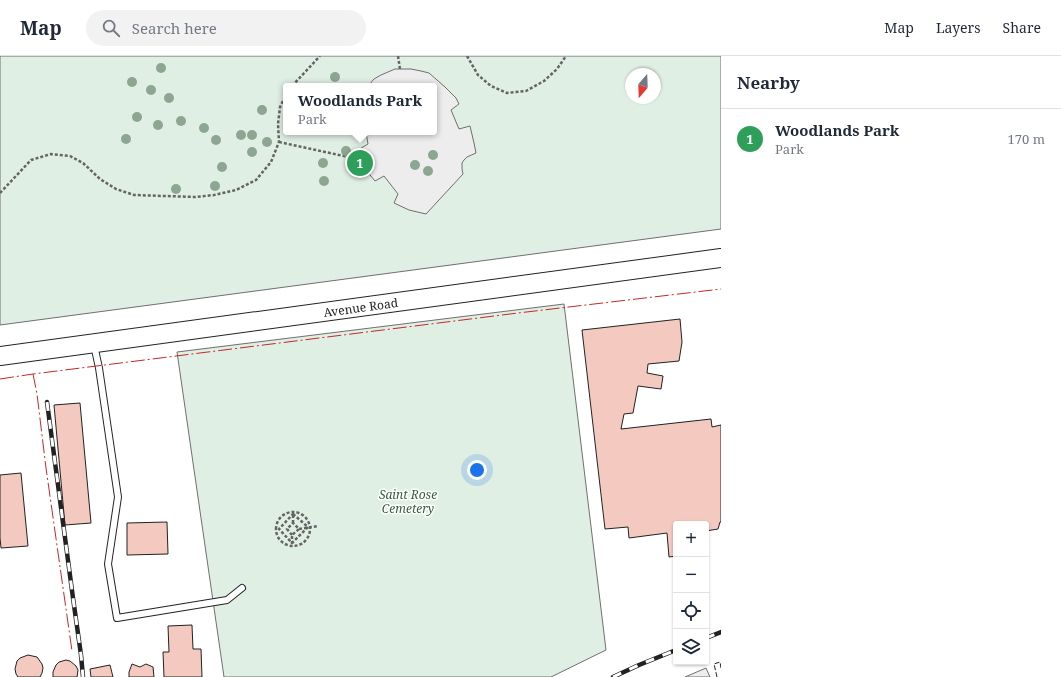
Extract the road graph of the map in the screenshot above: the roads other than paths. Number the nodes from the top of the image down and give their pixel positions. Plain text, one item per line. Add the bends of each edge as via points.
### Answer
1 (721, 258) edge
2 (94, 343) junction
3 (0, 356) edge
4 (242, 588) dead end

1 - 2 main road, Avenue Road
2 - 3 main road, Avenue Road
2 - 4 lane via 118,497 108,564 117,618 227,600

